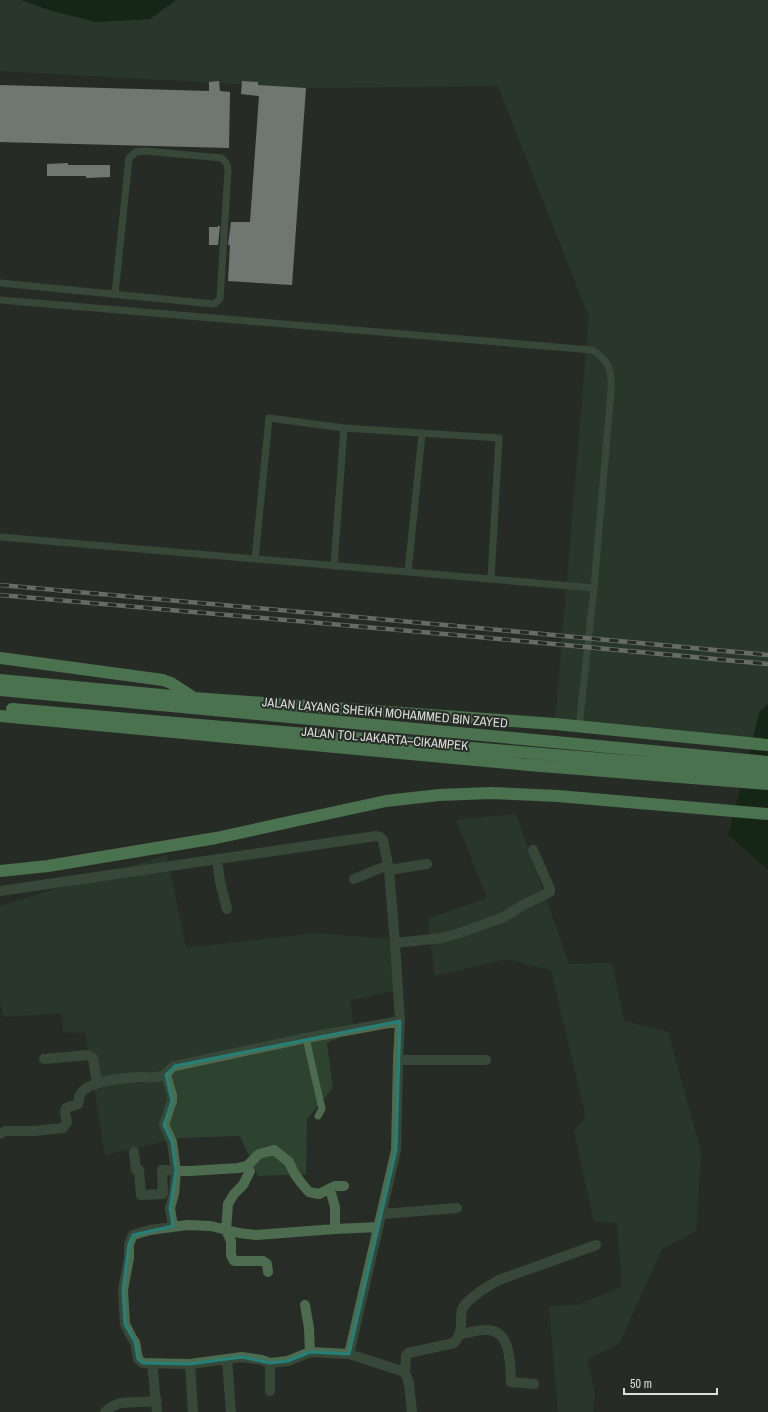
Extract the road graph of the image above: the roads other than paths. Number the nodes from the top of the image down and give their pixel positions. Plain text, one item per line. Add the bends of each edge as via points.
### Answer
1 (0, 283) edge
2 (115, 294) junction
3 (0, 300) edge
4 (344, 428) junction
5 (422, 434) junction
6 (0, 537) edge
7 (255, 559) junction
8 (334, 566) junction
9 (408, 572) junction
10 (491, 579) junction
11 (594, 588) junction
12 (0, 658) edge
13 (0, 680) edge
14 (0, 690) edge
15 (194, 698) junction
16 (0, 708) edge
17 (0, 716) edge
18 (579, 727) junction
19 (768, 745) edge
20 (768, 762) edge
21 (768, 773) edge
22 (768, 784) edge
23 (768, 814) edge
24 (533, 850) dead end
25 (217, 859) junction
26 (427, 864) dead end
27 (388, 867) junction
28 (0, 871) edge
29 (354, 879) dead end
30 (0, 891) edge
31 (227, 909) dead end
32 (395, 943) junction
33 (400, 1021) junction
34 (306, 1038) junction
35 (44, 1059) dead end
36 (398, 1060) junction
37 (486, 1060) dead end
38 (166, 1075) junction
39 (97, 1083) junction
40 (318, 1116) dead end
41 (0, 1134) edge
42 (134, 1152) dead end
43 (247, 1166) junction
44 (176, 1171) junction
45 (344, 1186) dead end
46 (330, 1189) junction
47 (457, 1208) dead end
48 (382, 1214) junction
49 (173, 1226) junction
50 (378, 1227) junction
51 (335, 1229) junction
52 (226, 1230) junction
53 (596, 1245) dead end
54 (268, 1272) dead end
55 (304, 1305) dead end
56 (460, 1334) junction
57 (310, 1352) junction
58 (348, 1354) junction
59 (227, 1359) junction
60 (152, 1363) junction
61 (270, 1363) junction
62 (190, 1364) junction
63 (405, 1372) junction
64 (534, 1384) dead end
65 (270, 1391) dead end
66 (157, 1401) junction
67 (105, 1412) edge
68 (157, 1412) edge
69 (193, 1412) edge
70 (231, 1412) edge
71 (412, 1412) edge

1 - 2 lane
2 - 2 lane via 214,304 220,299 228,170 222,158 145,151 136,152 129,158
3 - 11 lane via 592,350 604,359 612,377
4 - 5 lane
4 - 7 lane via 269,418
4 - 8 lane
5 - 9 lane
5 - 10 lane via 499,438
6 - 7 lane
7 - 8 lane
8 - 9 lane
9 - 10 lane
10 - 11 lane
11 - 18 lane
12 - 15 highway via 163,680
13 - 15 highway, JALAN TOL JAKARTA–CIKAMPEK
14 - 20 highway, JALAN LAYANG SHEIKH MOHAMMED BIN ZAYED
15 - 18 highway, JALAN TOL JAKARTA–CIKAMPEK
16 - 21 highway
17 - 22 highway, JALAN TOL JAKARTA–CIKAMPEK via 529,765
18 - 19 highway, JALAN TOL JAKARTA–CIKAMPEK
23 - 28 highway via 558,796 492,793 439,795 386,801 216,838 48,866
24 - 32 street via 550,892 504,917 460,933 442,938
25 - 27 street via 376,836 383,840
25 - 30 street
25 - 31 street
26 - 27 street
27 - 29 street
27 - 32 street
32 - 33 street
33 - 34 street
33 - 36 street
34 - 38 street via 176,1066
34 - 40 lane via 322,1109
35 - 39 street via 92,1056
36 - 37 street
36 - 48 street via 396,1150
38 - 39 street
38 - 44 street via 172,1101 164,1125 172,1142
39 - 41 street via 83,1090 78,1104 66,1108 67,1122 63,1128
42 - 44 street via 136,1170 139,1170 141,1195 163,1194 162,1170
43 - 44 street
43 - 46 street via 259,1154 274,1150 289,1162 309,1192 319,1194
43 - 52 street via 250,1172 228,1204
44 - 49 street via 170,1208
45 - 46 street
46 - 51 street via 335,1207
47 - 48 street
48 - 50 street
49 - 52 street via 212,1226
49 - 60 street via 133,1235 128,1244 129,1258 123,1290 125,1324 135,1342 138,1359 143,1363
50 - 51 street
50 - 58 street
51 - 52 street via 256,1235
52 - 54 street via 231,1241 234,1262 263,1261 267,1264
53 - 56 street via 499,1280 485,1288 462,1309
55 - 57 street via 309,1328
56 - 63 street via 454,1343 408,1353
56 - 64 street via 489,1330 499,1334 507,1343 511,1382
57 - 58 street
57 - 61 street via 288,1361
58 - 63 street
59 - 61 street via 242,1357
59 - 62 street
59 - 70 street
60 - 62 street
60 - 66 street
61 - 65 street
62 - 69 street
63 - 71 street
66 - 67 street via 120,1403
66 - 68 street

